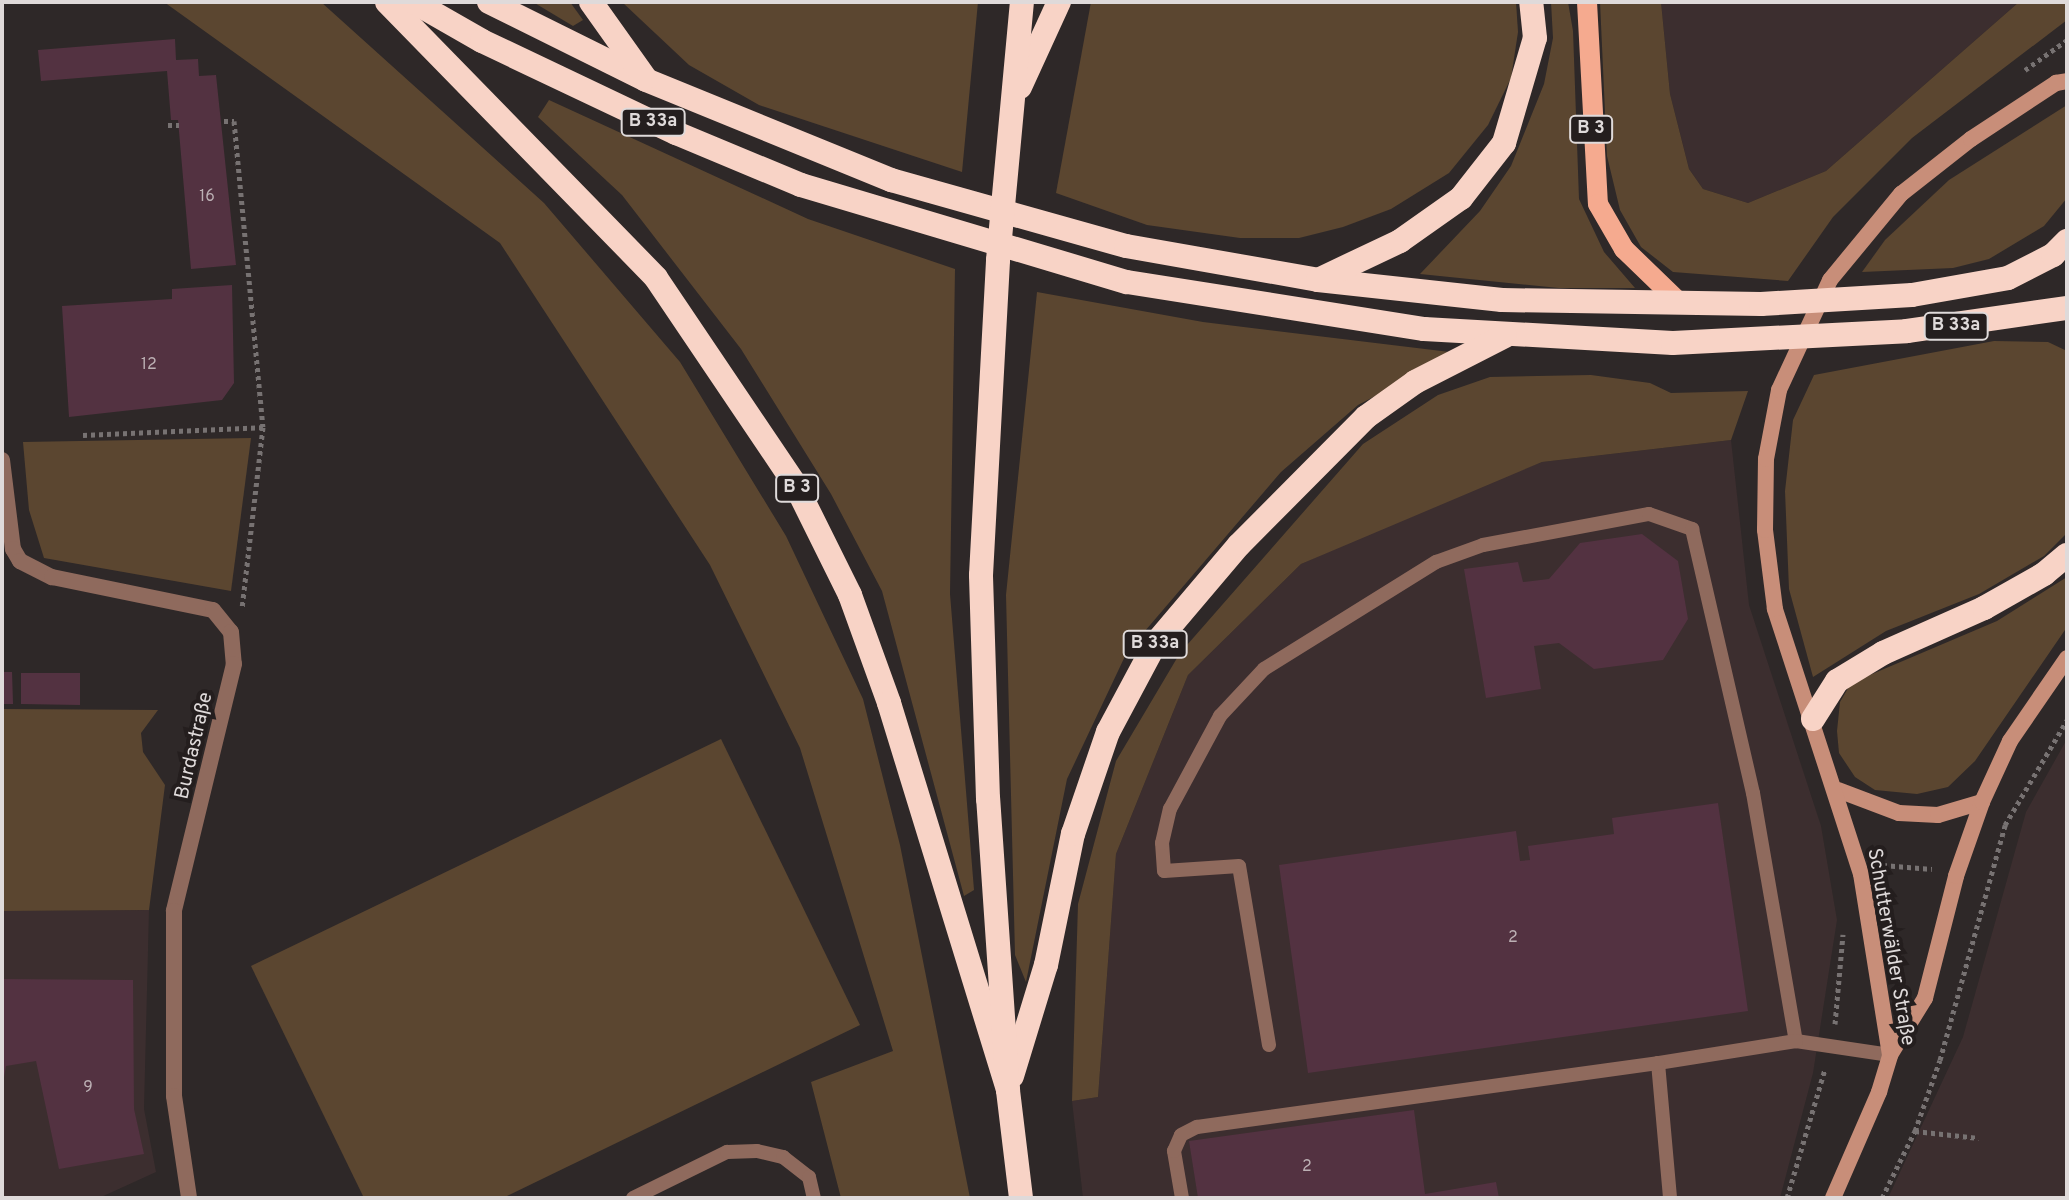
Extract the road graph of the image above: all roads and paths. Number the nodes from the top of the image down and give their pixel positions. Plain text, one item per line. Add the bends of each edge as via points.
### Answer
1 (387, 2) edge
2 (414, 2) edge
3 (489, 2) edge
4 (591, 2) edge
5 (1022, 2) edge
6 (1059, 2) edge
7 (1531, 2) edge
8 (1587, 2) edge
9 (2067, 40) edge
10 (2019, 74) dead end
11 (2063, 79) edge
12 (646, 80) junction
13 (1013, 104) junction
14 (224, 121) dead end
15 (168, 125) dead end
16 (179, 125) dead end
17 (2067, 241) edge
18 (1318, 280) junction
19 (1680, 303) junction
20 (2065, 311) edge
21 (1505, 336) junction
22 (263, 427) junction
23 (83, 435) dead end
24 (2, 460) edge
25 (2067, 555) edge
26 (226, 628) junction
27 (2067, 658) edge
28 (1813, 719) junction
29 (2067, 720) edge
30 (1838, 790) junction
31 (1982, 802) junction
32 (1861, 874) junction
33 (1956, 876) junction
34 (1989, 889) junction
35 (1843, 926) dead end
36 (1796, 1041) junction
37 (1833, 1042) junction
38 (1269, 1045) dead end
39 (1890, 1055) junction
40 (1658, 1063) junction
41 (1008, 1090) junction
42 (1915, 1131) junction
43 (1979, 1138) dead end
44 (189, 1198) edge
45 (633, 1198) edge
46 (814, 1198) edge
47 (1021, 1198) edge
48 (1182, 1198) edge
49 (1670, 1198) edge
50 (1787, 1198) edge
51 (1833, 1198) edge
52 (1882, 1198) edge

1 - 41 highway, B 3 via 656,278 729,379 795,484 850,595 889,703
2 - 21 highway, B 33a via 482,41 676,133 902,219 1127,282 1393,325
3 - 12 highway, B 33a
4 - 12 highway
5 - 13 highway, B 3
6 - 13 highway
7 - 18 highway via 1535,38 1504,143 1461,198 1400,241
8 - 19 main road, B 3 via 1598,204 1624,249
9 - 10 path
11 - 28 main road, Schutterwälder Straße via 1901,194 1860,238 1805,325 1779,390 1766,459 1765,530 1775,609
12 - 18 highway, B 33a via 891,180 1126,246
13 - 41 highway, B 3 via 996,275 981,575 988,799
14 - 22 path via 234,121
15 - 16 path
17 - 19 highway, B 33a via 2053,255 2008,278 1871,297
18 - 19 highway, B 33a via 1502,300
20 - 21 highway, B 33a via 1944,328 1745,342
21 - 41 highway, B 33a via 1415,382 1366,417 1239,545 1155,644 1108,732 1073,834 1046,965
22 - 23 path
22 - 26 path via 246,598
24 - 26 street via 13,549 20,561 52,577 213,610
25 - 28 highway via 1984,608 1883,653 1837,681
26 - 44 street, Burdastraße via 231,632 234,664 174,911 174,1096
27 - 31 main road via 2010,741
28 - 30 main road, Schutterwälder Straße
29 - 34 path via 2005,825
30 - 31 main road via 1899,813 1938,815
30 - 32 main road, Schutterwälder Straße
31 - 33 main road
32 - 33 path via 1907,864
32 - 39 main road, Schutterwälder Straße
33 - 34 path
33 - 39 main road via 1925,998
34 - 42 path
35 - 37 path
36 - 37 lane
36 - 38 lane via 1753,793 1692,529 1649,514 1483,545 1436,562 1264,669 1220,716 1170,809 1162,843 1164,871 1239,866
36 - 40 lane
37 - 39 lane
37 - 50 path
39 - 51 main road, Schutterwälder Straße
40 - 48 lane via 1197,1127 1181,1135 1174,1151
40 - 49 lane
41 - 47 highway, B 3
42 - 43 path
42 - 52 path
45 - 46 lane via 727,1152 757,1151 783,1157 809,1177

